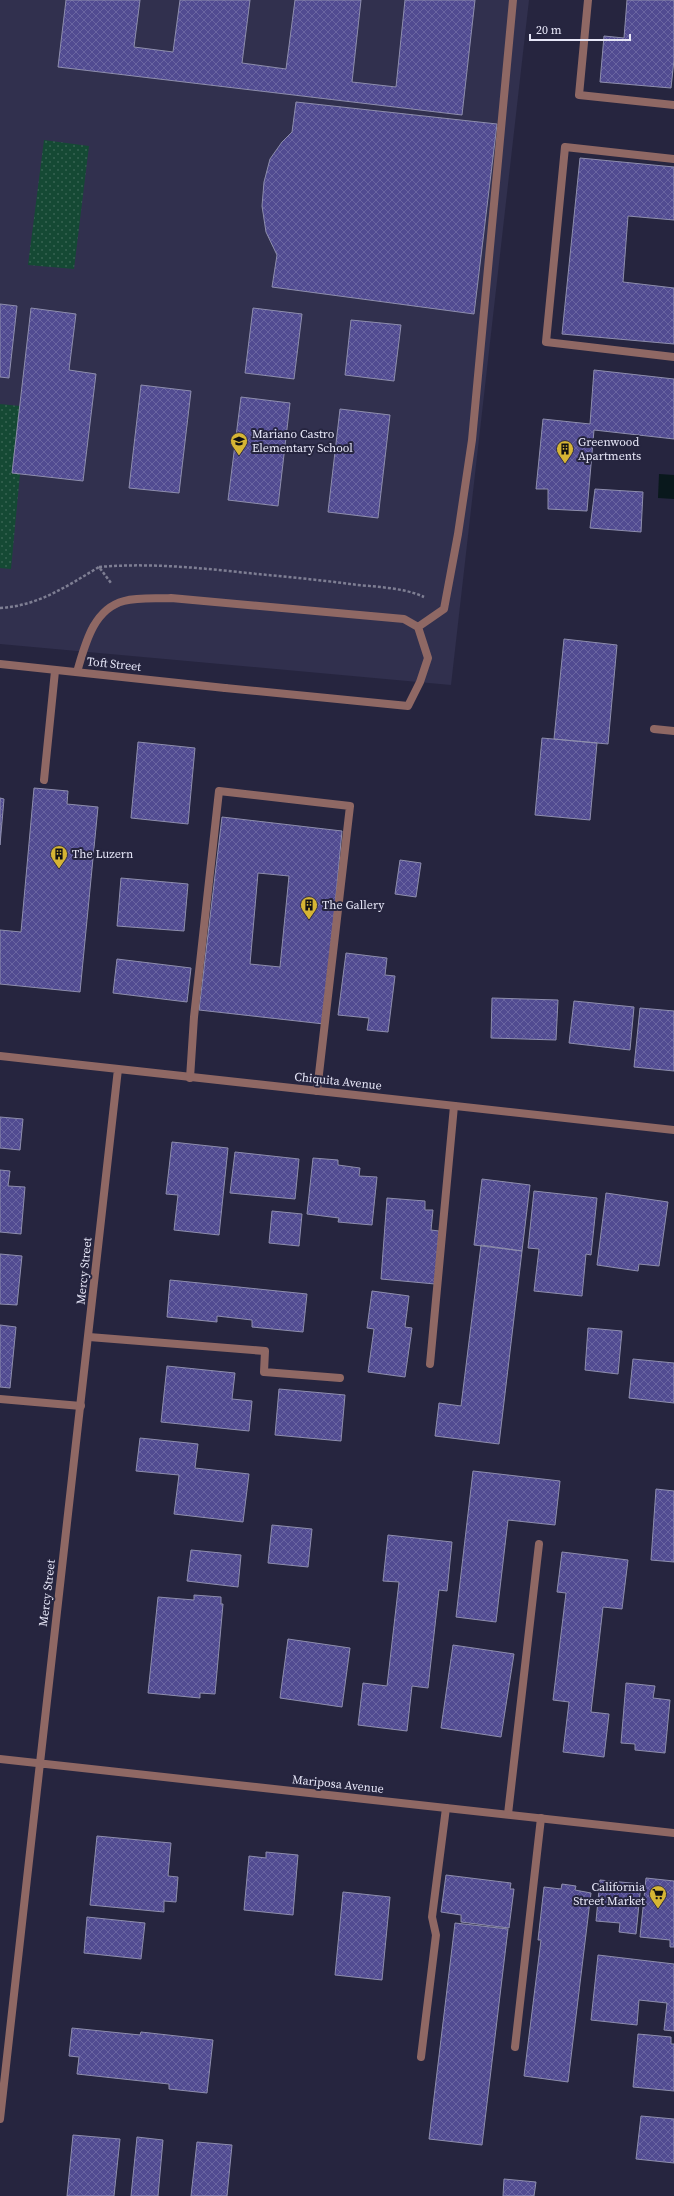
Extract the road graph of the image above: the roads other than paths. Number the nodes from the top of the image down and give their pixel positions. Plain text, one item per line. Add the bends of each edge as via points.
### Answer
1 (513, 0) edge
2 (588, 0) edge
3 (674, 105) edge
4 (674, 159) edge
5 (674, 357) edge
6 (418, 627) junction
7 (0, 664) edge
8 (55, 671) junction
9 (77, 672) junction
10 (654, 729) dead end
11 (674, 731) edge
12 (44, 780) dead end
13 (0, 1056) edge
14 (118, 1069) junction
15 (190, 1078) junction
16 (317, 1091) junction
17 (454, 1106) junction
18 (674, 1130) edge
19 (89, 1337) junction
20 (430, 1364) dead end
21 (340, 1378) dead end
22 (0, 1399) edge
23 (81, 1406) junction
24 (539, 1544) dead end
25 (0, 1758) edge
26 (40, 1763) junction
27 (446, 1808) junction
28 (508, 1814) junction
29 (541, 1818) junction
30 (674, 1833) edge
31 (515, 2047) dead end
32 (421, 2057) dead end
33 (1, 2097) edge
34 (0, 2119) edge

1 - 6 street via 472,440 458,534 444,609
2 - 3 street via 579,94
4 - 5 street via 565,147 546,342
6 - 9 street via 404,619 171,598 124,601 110,607 98,619 86,640
6 - 9 street, Toft Street via 428,658 408,706
7 - 8 street, Toft Street
8 - 9 street, Toft Street
8 - 12 street
10 - 11 street
13 - 14 street, Chiquita Avenue
14 - 15 street, Chiquita Avenue
14 - 19 street, Mercy Street
15 - 16 street, Chiquita Avenue
15 - 16 street via 219,791 350,806
16 - 17 street, Chiquita Avenue
17 - 18 street, Chiquita Avenue
17 - 20 street
19 - 21 street via 265,1351 264,1372
19 - 23 street, Mercy Street
22 - 23 street
23 - 26 street, Mercy Street
24 - 28 street
25 - 26 street, Mariposa Avenue
26 - 27 street, Mariposa Avenue
26 - 33 street, Mercy Street
27 - 28 street, Mariposa Avenue
27 - 32 street via 432,1917 436,1935
28 - 29 street, Mariposa Avenue
29 - 30 street, Mariposa Avenue
29 - 31 street
33 - 34 street, Mercy Street

